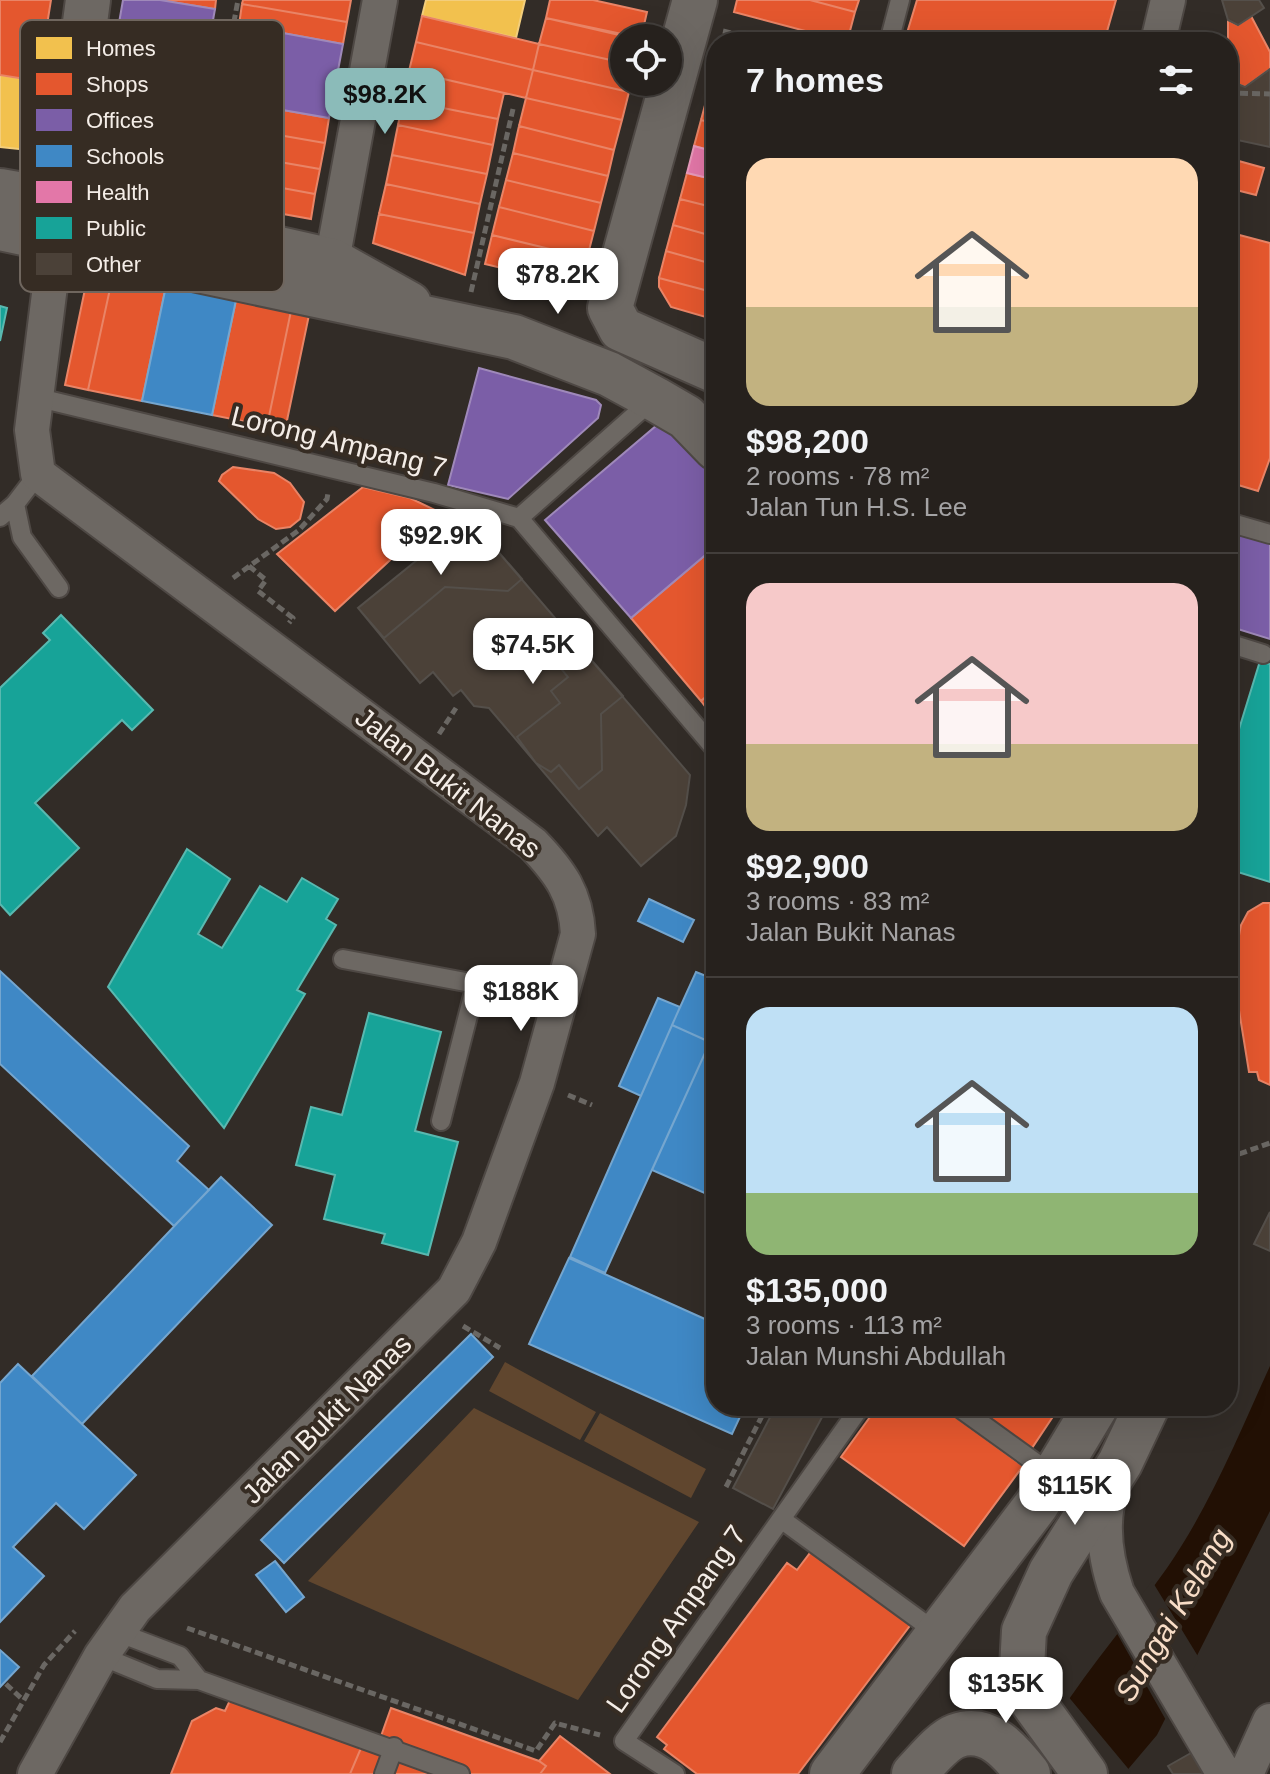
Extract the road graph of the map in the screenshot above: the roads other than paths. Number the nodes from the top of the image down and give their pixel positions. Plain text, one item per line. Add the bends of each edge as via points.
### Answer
1 (88, 0) edge
2 (380, 0) edge
3 (695, 0) edge
4 (900, 0) edge
5 (1168, 0) edge
6 (85, 20) edge
7 (892, 32) edge
8 (1160, 32) edge
9 (0, 191) edge
10 (20, 201) edge
11 (20, 225) edge
12 (0, 228) edge
13 (284, 254) edge
14 (332, 261) junction
15 (284, 285) edge
16 (49, 292) edge
17 (448, 321) junction
18 (35, 397) junction
19 (695, 400) edge
20 (38, 474) junction
21 (15, 504) junction
22 (0, 517) edge
23 (519, 518) junction
24 (1238, 525) edge
25 (1270, 534) edge
26 (59, 588) dead end
27 (1238, 646) edge
28 (1263, 654) dead end
29 (706, 737) edge
30 (343, 959) dead end
31 (476, 984) junction
32 (561, 1000) junction
33 (441, 1121) dead end
34 (854, 1416) edge
35 (971, 1416) edge
36 (1090, 1416) edge
37 (1142, 1416) edge
38 (1120, 1463) junction
39 (1054, 1476) junction
40 (781, 1519) junction
41 (118, 1632) junction
42 (940, 1635) junction
43 (199, 1680) junction
44 (1270, 1721) edge
45 (394, 1747) junction
46 (1011, 1757) edge
47 (35, 1774) edge
48 (384, 1774) edge
49 (460, 1774) edge
50 (675, 1774) edge
51 (832, 1774) edge
52 (914, 1774) edge
53 (1085, 1774) edge
54 (1224, 1774) edge
55 (1246, 1774) edge

1 - 6 street
2 - 14 street
3 - 19 street via 610,308 621,329
4 - 7 lane
5 - 8 street
9 - 10 street
11 - 12 street
13 - 14 street
14 - 17 street
15 - 17 street via 362,307
16 - 18 street
17 - 19 street
18 - 20 street via 32,430
18 - 23 lane, Lorong Ampang 7 via 332,469 481,514
19 - 23 lane
20 - 21 lane
20 - 32 street, Jalan Bukit Nanas via 533,844 566,882 577,915 574,956
21 - 22 lane
21 - 26 lane via 22,537
23 - 29 lane, Lorong Ampang 7 via 540,531 615,618
24 - 25 lane
27 - 28 lane
30 - 31 lane
31 - 32 lane
31 - 33 lane
32 - 41 street, Jalan Bukit Nanas via 479,1242 454,1290
34 - 40 lane, Lorong Ampang 7
35 - 39 lane
36 - 39 street
37 - 38 street
38 - 53 street via 1051,1572 1024,1631 1021,1686
38 - 54 street via 1108,1495 1107,1564 1117,1593
39 - 42 street
40 - 42 lane, Lorong Ampang 7
40 - 50 lane, Lorong Ampang 7 via 624,1741
41 - 43 lane via 180,1656
41 - 43 lane via 157,1679
41 - 47 street, Jalan Bukit Nanas
42 - 51 street
43 - 45 lane
44 - 55 street
45 - 48 lane
45 - 49 lane
46 - 52 street via 954,1736

